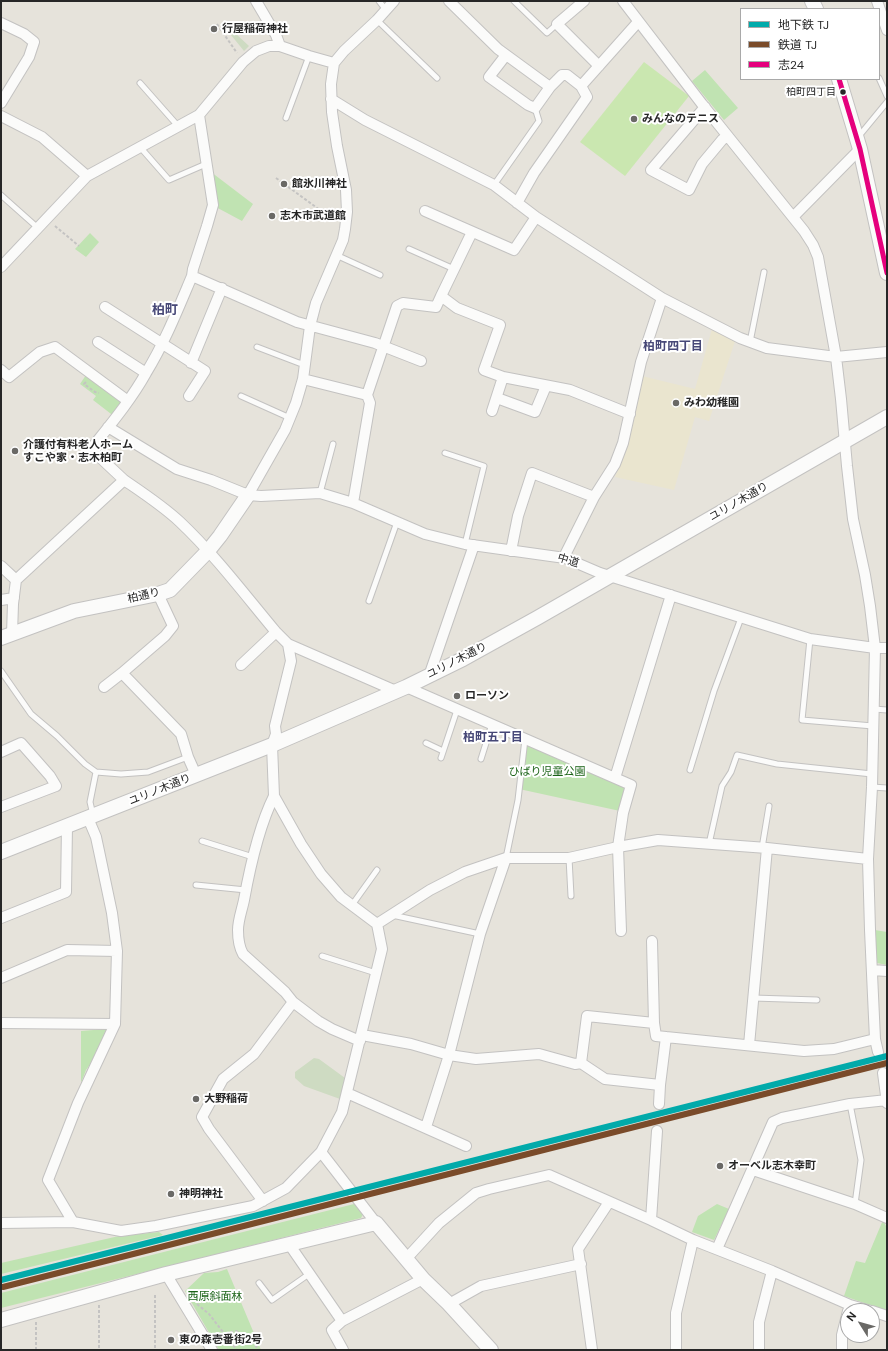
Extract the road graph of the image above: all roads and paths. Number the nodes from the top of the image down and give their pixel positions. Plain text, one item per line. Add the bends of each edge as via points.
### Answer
1 (256, 1) edge
2 (379, 1) edge
3 (394, 1) edge
4 (449, 1) edge
5 (514, 1) edge
6 (584, 1) edge
7 (623, 1) edge
8 (881, 7) edge
9 (386, 10) junction
10 (377, 20) junction
11 (638, 22) junction
12 (1, 23) edge
13 (217, 24) dead end
14 (557, 24) junction
15 (887, 30) edge
16 (280, 46) junction
17 (506, 55) junction
18 (309, 56) junction
19 (243, 62) junction
20 (334, 63) junction
21 (599, 66) junction
22 (437, 78) dead end
23 (839, 80) edge
24 (880, 80) edge
25 (140, 83) dead end
26 (581, 86) junction
27 (550, 87) junction
28 (887, 96) edge
29 (331, 99) junction
30 (887, 102) edge
31 (1, 103) edge
32 (705, 107) junction
33 (535, 108) junction
34 (199, 114) junction
35 (1, 116) edge
36 (286, 118) dead end
37 (178, 126) junction
38 (727, 136) junction
39 (858, 144) junction
40 (140, 147) junction
41 (206, 164) junction
42 (87, 176) junction
43 (276, 178) dead end
44 (494, 185) junction
45 (1, 195) edge
46 (517, 203) junction
47 (425, 211) dead end
48 (536, 217) junction
49 (793, 217) junction
50 (47, 218) junction
51 (38, 228) junction
52 (345, 229) junction
53 (472, 232) junction
54 (80, 246) dead end
55 (409, 249) dead end
56 (336, 256) junction
57 (3, 263) edge
58 (454, 269) junction
59 (764, 272) dead end
60 (887, 273) edge
61 (380, 275) dead end
62 (192, 276) junction
63 (222, 288) junction
64 (441, 296) junction
65 (662, 298) junction
66 (105, 307) dead end
67 (310, 326) junction
68 (98, 342) dead end
69 (750, 342) junction
70 (162, 344) junction
71 (382, 346) junction
72 (258, 347) dead end
73 (887, 352) edge
74 (836, 357) junction
75 (421, 361) dead end
76 (191, 363) junction
77 (305, 364) junction
78 (1, 370) edge
79 (146, 373) junction
80 (503, 377) junction
81 (303, 379) junction
82 (546, 386) junction
83 (367, 395) junction
84 (189, 396) dead end
85 (241, 396) dead end
86 (497, 398) junction
87 (128, 401) junction
88 (492, 411) dead end
89 (630, 414) junction
90 (887, 416) edge
91 (290, 418) junction
92 (108, 427) junction
93 (845, 441) junction
94 (334, 444) dead end
95 (445, 453) dead end
96 (124, 480) junction
97 (320, 493) junction
98 (248, 495) junction
99 (594, 498) junction
100 (353, 503) junction
101 (397, 522) junction
102 (469, 545) junction
103 (208, 551) junction
104 (512, 551) junction
105 (565, 558) junction
106 (1, 566) edge
107 (610, 575) junction
108 (16, 580) junction
109 (158, 594) junction
110 (670, 595) junction
111 (14, 598) junction
112 (1, 600) edge
113 (369, 601) dead end
114 (741, 618) junction
115 (276, 632) junction
116 (7, 636) edge
117 (810, 640) junction
118 (288, 644) junction
119 (875, 648) junction
120 (887, 648) edge
121 (241, 665) dead end
122 (1, 671) edge
123 (122, 672) junction
124 (429, 676) junction
125 (104, 687) dead end
126 (401, 689) junction
127 (874, 709) junction
128 (457, 710) junction
129 (887, 710) edge
130 (492, 724) junction
131 (872, 726) junction
132 (525, 738) junction
133 (426, 743) dead end
134 (272, 745) junction
135 (444, 751) junction
136 (1, 752) edge
137 (188, 757) junction
138 (442, 758) dead end
139 (481, 759) dead end
140 (690, 770) dead end
141 (96, 772) junction
142 (872, 774) junction
143 (196, 775) junction
144 (615, 778) junction
145 (872, 787) junction
146 (887, 788) edge
147 (274, 796) junction
148 (769, 806) dead end
149 (1, 807) edge
150 (91, 817) junction
151 (67, 826) junction
152 (202, 841) dead end
153 (709, 844) junction
154 (618, 847) junction
155 (765, 848) junction
156 (1, 852) edge
157 (254, 858) junction
158 (506, 858) junction
159 (569, 858) junction
160 (868, 858) junction
161 (377, 870) dead end
162 (196, 885) dead end
163 (246, 890) junction
164 (571, 896) dead end
165 (352, 905) junction
166 (392, 915) junction
167 (1, 918) edge
168 (377, 924) junction
169 (621, 931) dead end
170 (480, 934) junction
171 (652, 941) dead end
172 (117, 952) junction
173 (322, 956) dead end
174 (872, 970) junction
175 (887, 971) edge
176 (376, 973) junction
177 (1, 978) edge
178 (753, 998) junction
179 (817, 1000) dead end
180 (293, 1002) junction
181 (1, 1023) edge
182 (654, 1023) junction
183 (115, 1024) junction
184 (666, 1037) junction
185 (361, 1038) junction
186 (875, 1039) junction
187 (749, 1045) junction
188 (878, 1052) dead end
189 (449, 1055) junction
190 (581, 1064) junction
191 (883, 1073) dead end
192 (660, 1085) junction
193 (347, 1093) junction
194 (887, 1101) edge
195 (659, 1104) dead end
196 (850, 1104) junction
197 (426, 1127) junction
198 (657, 1131) dead end
199 (466, 1146) dead end
200 (321, 1152) junction
201 (753, 1170) junction
202 (263, 1201) junction
203 (609, 1202) junction
204 (855, 1204) junction
205 (887, 1217) edge
206 (651, 1220) junction
207 (74, 1222) junction
208 (1, 1223) edge
209 (376, 1223) junction
210 (693, 1240) junction
211 (289, 1244) junction
212 (717, 1249) junction
213 (406, 1259) junction
214 (581, 1264) junction
215 (772, 1271) junction
216 (166, 1274) junction
217 (309, 1274) junction
218 (423, 1279) junction
219 (259, 1283) dead end
220 (155, 1295) dead end
221 (193, 1300) dead end
222 (99, 1302) dead end
223 (449, 1304) junction
224 (840, 1305) edge
225 (36, 1319) dead end
226 (1, 1320) edge
227 (342, 1321) junction
228 (225, 1334) junction
229 (210, 1346) edge
230 (36, 1350) edge
231 (99, 1350) edge
232 (155, 1350) edge
233 (237, 1350) edge
234 (259, 1350) edge
235 (343, 1350) edge
236 (491, 1350) edge
237 (592, 1350) edge
238 (676, 1350) edge
239 (759, 1350) edge

1 - 16 street
2 - 9 lane
3 - 9 street
4 - 17 street
5 - 14 lane via 547,33
6 - 14 street
7 - 11 street
8 - 15 street
9 - 10 street
10 - 20 street
10 - 22 lane
11 - 21 street
11 - 32 street
12 - 31 street via 34,42 29,57
13 - 19 path
14 - 21 street
16 - 18 street
16 - 19 street via 262,48
17 - 27 street
17 - 33 street via 490,77
18 - 20 street
18 - 36 lane
19 - 34 street
20 - 29 street
21 - 26 street
23 - 39 street
24 - 28 lane
25 - 37 lane
26 - 27 street via 567,75 562,75
26 - 46 street via 587,97 534,173
27 - 33 street
29 - 44 street via 364,120
29 - 52 street via 346,190
30 - 39 lane
32 - 38 street
32 - 38 street via 651,170 690,190 702,164
33 - 44 lane via 539,121
34 - 37 street
34 - 41 street
35 - 42 street via 42,137
37 - 40 street
38 - 49 street
39 - 49 street
39 - 60 street
40 - 41 lane via 169,180
40 - 42 street
41 - 62 street via 213,205
42 - 50 street
43 - 52 path
44 - 46 street
45 - 51 lane
46 - 48 street
47 - 53 street
48 - 53 street via 514,250
48 - 65 street
49 - 74 street via 809,238 818,257
50 - 51 street
50 - 54 path
51 - 57 street
52 - 56 street
53 - 58 street
55 - 58 lane
56 - 61 lane
56 - 67 street via 316,303
58 - 64 street
59 - 69 lane
62 - 63 street
62 - 70 street
63 - 67 street
63 - 76 street
64 - 71 street via 436,307 403,303 397,306
64 - 80 street via 457,308 500,325 484,370
65 - 69 street
65 - 89 street via 641,362
66 - 70 street
67 - 71 street
67 - 77 street
68 - 79 street
69 - 74 street via 767,348
70 - 76 street
70 - 79 street
71 - 75 street
71 - 83 street
72 - 77 lane
73 - 74 street
74 - 93 street
76 - 84 street via 205,371
77 - 81 street
78 - 87 street via 9,377 40,352 55,347
79 - 87 street
80 - 82 street
80 - 86 street
81 - 83 street
81 - 91 street
82 - 86 street via 535,412
82 - 89 street via 570,390
83 - 100 street via 370,403
85 - 91 lane
86 - 88 street
87 - 92 street
89 - 99 street via 615,464
90 - 93 street, ユリノ木通り
91 - 98 street
92 - 96 street via 91,450
92 - 98 street via 177,469
93 - 107 street, ユリノ木通り
93 - 119 street via 853,519 869,598
94 - 97 lane
95 - 102 lane via 484,466
96 - 103 street via 180,522
96 - 108 street
97 - 98 street, 中道
97 - 100 street, 中道
98 - 103 street, 柏通り
99 - 104 street via 532,472 518,516
99 - 105 street
100 - 101 street, 中道
101 - 102 street, 中道 via 425,534
101 - 113 lane
102 - 104 street, 中道
102 - 124 street
103 - 109 street, 柏通り via 170,590
103 - 115 street
104 - 105 street, 中道
105 - 107 street, 中道
106 - 108 street
107 - 110 street, 中道
107 - 124 street, ユリノ木通り
108 - 111 street
109 - 116 street, 柏通り via 74,611
109 - 123 street via 173,626 165,636
110 - 114 street, 中道
110 - 144 street
111 - 112 street
111 - 116 street
114 - 117 street, 中道
114 - 140 lane via 714,691
115 - 118 street
115 - 121 street
117 - 119 street, 中道
117 - 131 lane via 802,720
118 - 126 street
118 - 134 street via 291,662
119 - 120 street, 中道
119 - 127 street
122 - 141 lane via 31,714
123 - 125 street
123 - 137 street via 180,734
124 - 126 street, ユリノ木通り
126 - 128 street
126 - 134 street, ユリノ木通り
127 - 129 lane
127 - 131 street
128 - 130 street
128 - 135 lane
130 - 132 street
130 - 139 lane
131 - 142 street
132 - 144 street
132 - 158 lane via 518,800
133 - 135 lane
134 - 143 street, ユリノ木通り
134 - 147 street
135 - 138 lane
136 - 149 street via 21,743 56,786
137 - 141 lane via 148,772
137 - 143 street
141 - 150 lane via 90,802
142 - 145 street
142 - 153 lane via 777,764 737,755 732,772 722,786
143 - 150 street, ユリノ木通り
144 - 154 street via 631,785 623,813
145 - 146 lane
145 - 160 street
147 - 157 street via 267,811
147 - 165 street via 321,874 341,897
148 - 155 lane
150 - 151 street, ユリノ木通り
150 - 172 street via 112,913
151 - 156 street, ユリノ木通り
151 - 167 street via 66,892
152 - 157 lane
153 - 154 street via 658,840
153 - 155 street
154 - 159 street
154 - 169 street
155 - 160 street
155 - 178 street
157 - 163 street
158 - 159 street
158 - 166 street via 464,872
158 - 170 street
159 - 164 lane
160 - 174 street
161 - 165 lane
162 - 163 lane
163 - 180 street via 238,929 240,949
165 - 168 street
166 - 168 street
166 - 170 lane
168 - 176 street via 382,949
170 - 189 street
171 - 182 street
172 - 177 street via 68,950
172 - 183 street
173 - 176 lane
174 - 175 street
174 - 186 street
176 - 185 street
178 - 179 lane
178 - 187 street
180 - 185 street via 332,1029
180 - 202 street via 254,1054 223,1079 202,1117
181 - 183 street
182 - 184 street via 656,1036
182 - 190 street via 588,1016
183 - 207 street via 78,1103 48,1180
184 - 187 street
184 - 192 street
185 - 189 street via 411,1044
185 - 193 street
186 - 187 street via 834,1049 804,1051
186 - 188 street
189 - 190 street via 476,1059 539,1054
189 - 197 street
190 - 192 street via 605,1079
191 - 194 street
192 - 195 street
193 - 197 street
193 - 200 street via 342,1112
194 - 196 street
196 - 201 street via 773,1122
196 - 204 lane via 861,1160
197 - 199 street
198 - 206 street
200 - 202 street via 286,1188
200 - 209 street
201 - 204 street
201 - 212 street
202 - 207 street via 252,1206 121,1231
203 - 206 street
203 - 213 street via 549,1175 489,1189 476,1193 439,1223
203 - 214 street via 578,1249
204 - 205 street
206 - 210 street
207 - 208 street
209 - 211 street
209 - 213 street
210 - 212 street
210 - 238 street via 676,1313
211 - 216 street
211 - 217 street
212 - 215 street
213 - 218 street
214 - 223 street via 481,1286
214 - 237 street
215 - 224 street
215 - 239 street via 759,1322
216 - 226 street
216 - 229 street
217 - 219 lane via 272,1300
217 - 227 street
218 - 223 street
218 - 227 street
220 - 232 path
221 - 228 path via 209,1314
222 - 231 path
223 - 236 street
225 - 230 path
227 - 235 street via 332,1330
228 - 229 path via 217,1336
228 - 233 path
228 - 234 path via 236,1331 248,1337

